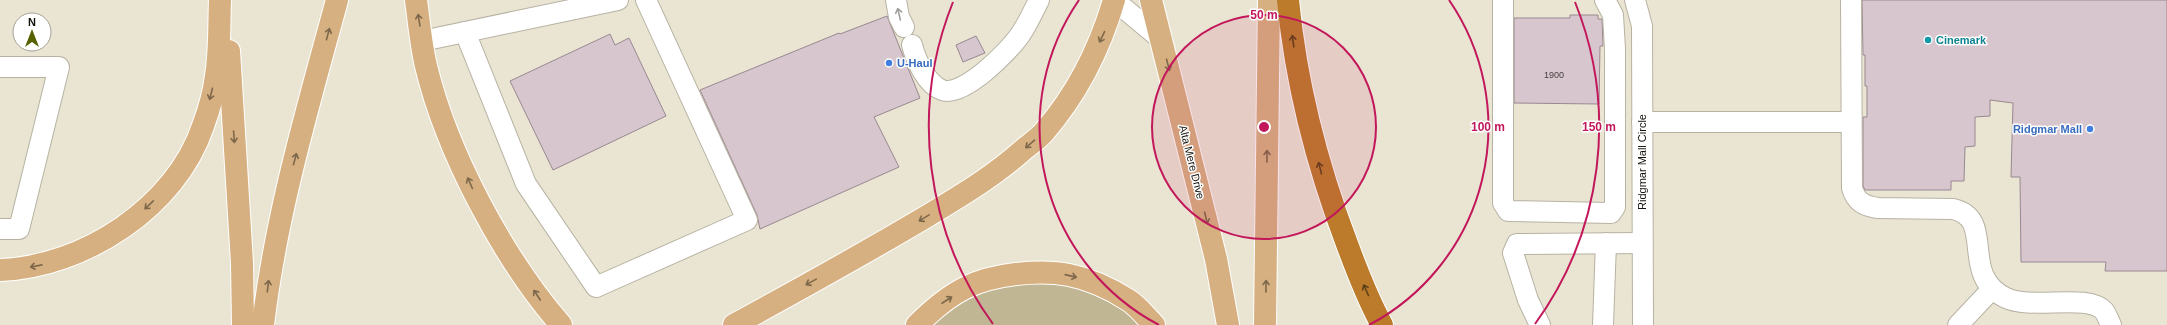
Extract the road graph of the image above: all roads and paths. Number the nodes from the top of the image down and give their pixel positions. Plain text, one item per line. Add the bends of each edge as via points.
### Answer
1 (220, 0) edge
2 (226, 0) edge
3 (337, 0) edge
4 (416, 0) edge
5 (618, 0) edge
6 (646, 0) edge
7 (896, 0) edge
8 (1114, 0) edge
9 (1151, 0) edge
10 (1269, 0) edge
11 (1288, 0) edge
12 (1503, 0) edge
13 (1605, 0) edge
14 (1635, 0) edge
15 (1851, 0) edge
16 (1036, 2) edge
17 (904, 27) dead end
18 (465, 32) junction
19 (1162, 40) junction
20 (422, 41) junction
21 (912, 45) dead end
22 (0, 67) edge
23 (1642, 122) junction
24 (1851, 122) junction
25 (0, 229) edge
26 (1606, 243) junction
27 (1642, 243) junction
28 (0, 270) edge
29 (1992, 289) junction
30 (243, 325) edge
31 (263, 325) edge
32 (561, 325) edge
33 (734, 325) edge
34 (917, 325) edge
35 (1154, 325) edge
36 (1228, 325) edge
37 (1265, 325) edge
38 (1382, 325) edge
39 (1540, 325) edge
40 (1604, 325) edge
41 (1643, 325) edge
42 (1958, 325) edge
43 (2111, 325) edge

1 -> 28 main road via 216,75 203,126 186,164 166,188 120,230 60,260 36,267
2 -> 30 main road via 242,263
31 -> 3 main road via 269,272 288,186
20 -> 4 main road
5 - 18 street
6 - 18 street via 747,220 596,287 526,184
17 -> 7 street
8 - 19 street
8 -> 33 main road via 1107,26 1081,80 1064,107 1043,133 1002,169 881,243
9 - 19 main road, Alta Mere Drive
37 -> 10 main road
38 -> 11 highway via 1355,264 1322,174 1298,77
12 - 13 street via 1503,203 1508,211 1611,212 1615,207 1615,49 1612,15
14 - 23 street, Ridgmar Mall Circle via 1642,26
15 - 24 street
16 - 21 street via 1020,36 979,76 960,89 943,90 926,75
18 - 20 street
19 -> 36 main road, Alta Mere Drive via 1216,259
32 -> 20 main road via 544,305 475,194 440,111 426,66
22 - 25 street via 59,67 19,229
23 - 24 street
23 - 27 street, Ridgmar Mall Circle
24 - 29 street via 1852,188 1859,202 1878,208 1953,209 1969,215 1974,224 1980,271
26 - 27 street
26 - 39 street via 1517,244 1513,253 1528,300
26 - 40 street
27 - 41 street, Ridgmar Mall Circle
29 - 42 street
29 - 43 street via 2006,298 2022,303 2090,304 2105,312
34 -> 35 main road via 934,308 965,287 1001,276 1046,273 1068,275 1090,282 1129,300

